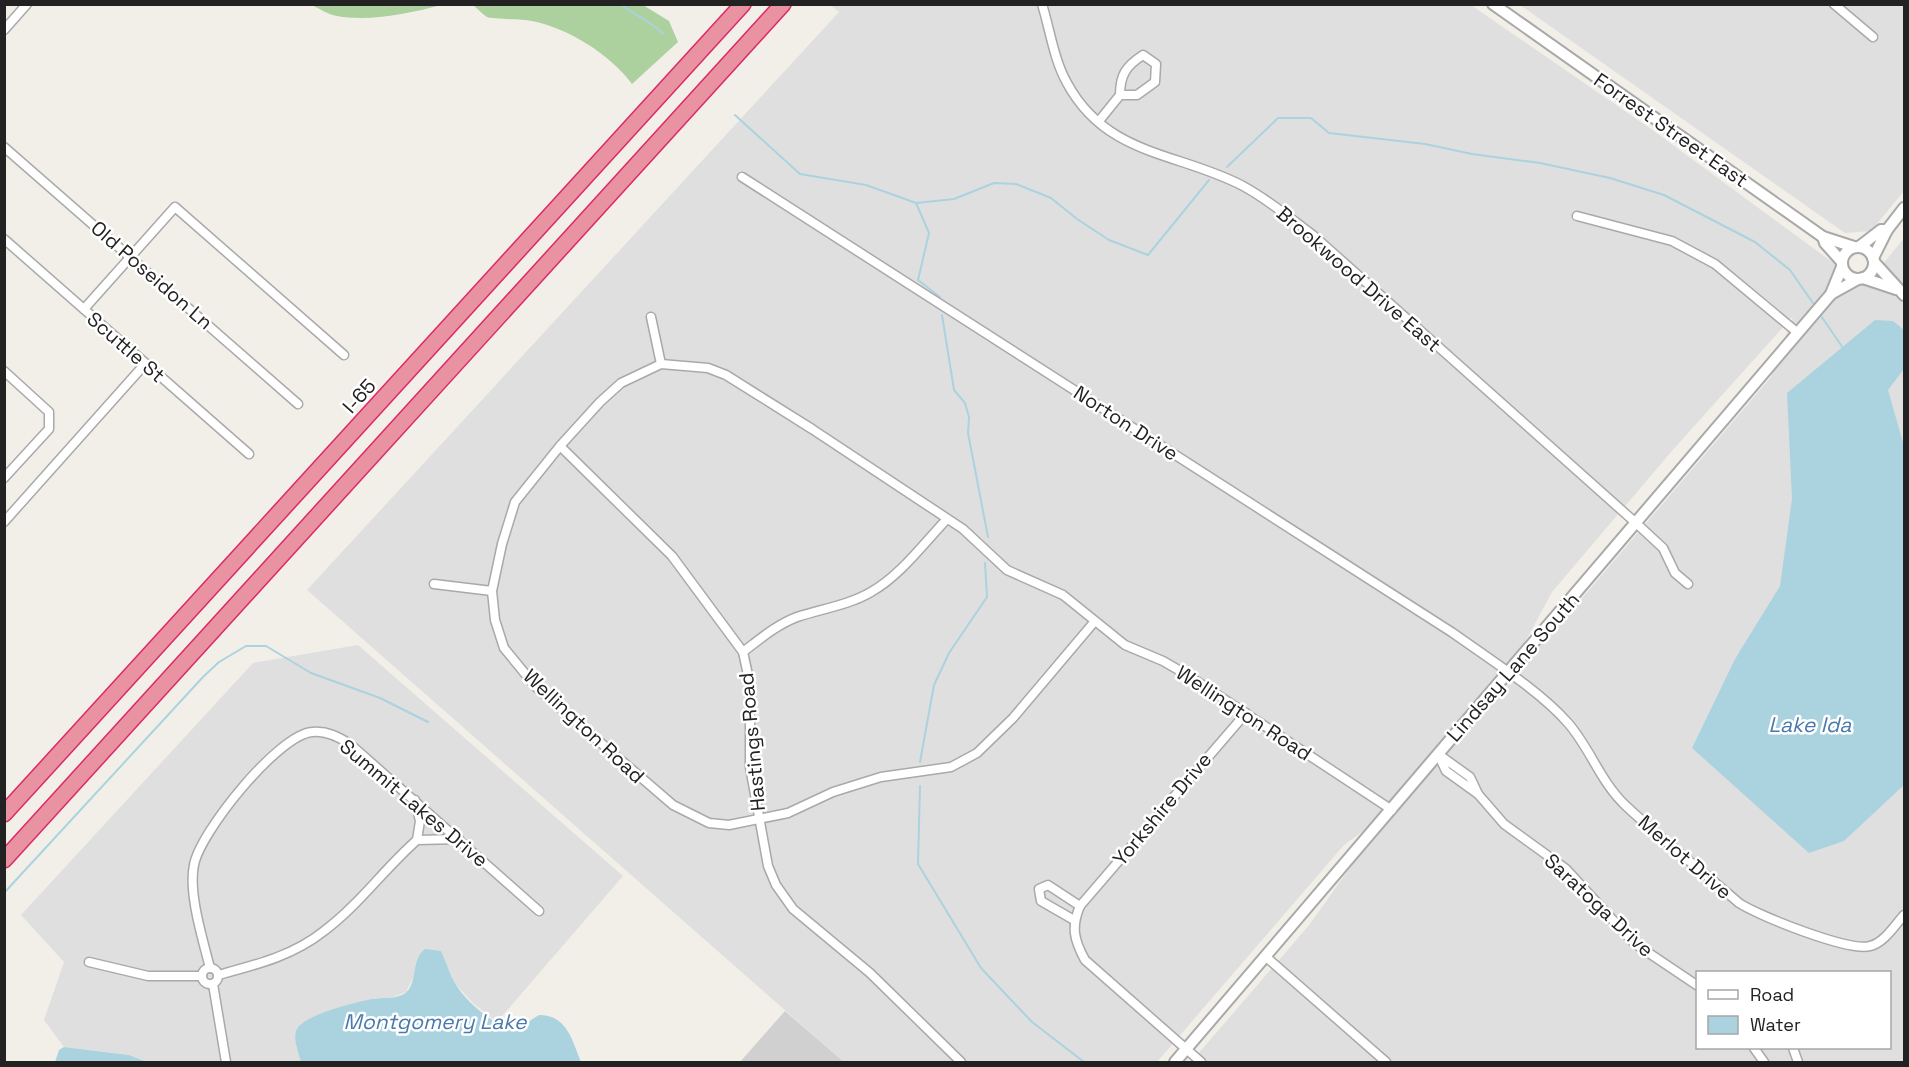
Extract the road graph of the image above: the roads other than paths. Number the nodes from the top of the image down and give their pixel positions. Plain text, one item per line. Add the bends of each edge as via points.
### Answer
1 (27, 4) edge
2 (743, 4) edge
3 (783, 4) edge
4 (1042, 4) edge
5 (1493, 4) edge
6 (1834, 4) edge
7 (4, 30) edge
8 (1873, 38) dead end
9 (1120, 95) junction
10 (1099, 121) junction
11 (4, 147) edge
12 (742, 177) dead end
13 (1905, 208) edge
14 (1576, 216) dead end
15 (1887, 230) junction
16 (1823, 237) junction
17 (4, 239) edge
18 (1856, 247) junction
19 (131, 256) junction
20 (1874, 260) junction
21 (1842, 264) junction
22 (1860, 278) junction
23 (1900, 292) edge
24 (1831, 294) junction
25 (84, 309) junction
26 (651, 318) dead end
27 (1798, 333) junction
28 (344, 355) dead end
29 (145, 364) junction
30 (661, 364) junction
31 (4, 371) edge
32 (298, 404) dead end
33 (560, 446) junction
34 (249, 454) dead end
35 (4, 478) edge
36 (947, 519) junction
37 (4, 522) edge
38 (1636, 523) junction
39 (434, 584) dead end
40 (1688, 584) dead end
41 (492, 591) junction
42 (1095, 621) junction
43 (743, 652) junction
44 (1509, 672) junction
45 (1246, 713) junction
46 (1438, 754) junction
47 (44, 770) junction
48 (414, 798) junction
49 (4, 805) edge
50 (1392, 810) junction
51 (4, 814) edge
52 (759, 820) junction
53 (459, 839) junction
54 (417, 840) junction
55 (4, 860) edge
56 (1080, 906) junction
57 (539, 911) dead end
58 (1905, 915) edge
59 (1074, 920) junction
60 (1265, 956) junction
61 (89, 962) dead end
62 (210, 968) junction
63 (218, 975) junction
64 (201, 976) junction
65 (213, 984) junction
66 (1696, 985) edge
67 (1186, 1049) junction
68 (1755, 1049) edge
69 (226, 1062) edge
70 (961, 1062) edge
71 (1175, 1062) edge
72 (1201, 1062) edge
73 (1386, 1062) edge
74 (1764, 1062) edge

1 - 7 street
2 - 47 highway, I-65
3 - 55 highway
4 - 10 street, Brookwood Drive East via 1066,82
5 - 16 street, Forrest Street East
6 - 8 street
9 - 9 street via 1137,95 1155,82 1156,64 1143,54 1127,65
9 - 10 street
10 - 38 street, Brookwood Drive East via 1120,140 1242,186 1273,204 1314,236
11 - 19 street, Old Poseidon Ln
12 - 44 street, Norton Drive
13 - 15 street
14 - 27 street via 1672,241 1715,264
15 - 18 street
15 - 20 street
16 - 18 street, Forrest Street East
16 - 21 street
17 - 25 street, Scuttle St
18 - 20 street via 1868,250
18 - 21 street via 1845,252
19 - 25 street
19 - 28 street via 175,207
19 - 32 street, Old Poseidon Ln
20 - 22 street via 1872,271
20 - 23 street
21 - 22 street via 1848,275
21 - 24 street, Lindsay Lane South
22 - 23 street
22 - 24 street
24 - 27 street, Lindsay Lane South
25 - 29 street, Scuttle St
26 - 30 street
27 - 38 street, Lindsay Lane South
29 - 34 street, Scuttle St
29 - 37 street
30 - 33 street, Wellington Road via 621,383
30 - 36 street, Wellington Road via 708,368 726,375
31 - 35 street via 49,412 50,422 49,429
33 - 41 street, Wellington Road via 515,502
33 - 43 street, Hastings Road via 672,556
36 - 42 street, Wellington Road via 1007,570 1063,595
36 - 43 street via 872,592 795,618
38 - 40 street, Brookwood Drive East via 1663,548 1675,573
38 - 44 street, Lindsay Lane South
39 - 41 street
41 - 52 street, Wellington Road via 495,620 504,648 536,687 650,786 673,805 709,822 729,825
42 - 45 street, Wellington Road via 1125,645 1162,661
42 - 52 street, Wellington Road via 1013,718 977,753 951,767 881,777 833,792 788,813
43 - 52 street, Hastings Road via 750,684 750,767
44 - 46 street, Lindsay Lane South
44 - 58 street, Merlot Drive via 1567,722 1604,781 1624,804 1755,914 1861,947 1880,942
45 - 50 street, Wellington Road
45 - 56 street, Yorkshire Drive
46 - 50 street, Lindsay Lane South
46 - 66 street, Saratoga Drive via 1470,777 1504,824 1566,869 1634,943
47 - 49 highway
47 - 51 highway, I-65
48 - 53 street, Summit Lakes Drive
48 - 54 street via 420,821
48 - 62 street, Summit Lakes Drive via 350,744 332,734 312,731 292,737 276,750 200,843 194,863 195,894
50 - 60 street, Lindsay Lane South
52 - 70 street, Hastings Road via 768,866 787,902 870,973
53 - 54 street
53 - 57 street, Summit Lakes Drive
54 - 63 street via 324,932 279,957
56 - 59 street, Yorkshire Drive
56 - 59 street via 1048,885 1039,889 1041,901
59 - 67 street via 1076,943 1085,960
60 - 67 street, Lindsay Lane South
60 - 73 street
61 - 64 street via 148,976
62 - 63 street
62 - 64 street
63 - 65 street
64 - 65 street via 205,983
65 - 69 street
67 - 71 street, Lindsay Lane South
67 - 72 street
68 - 74 street

